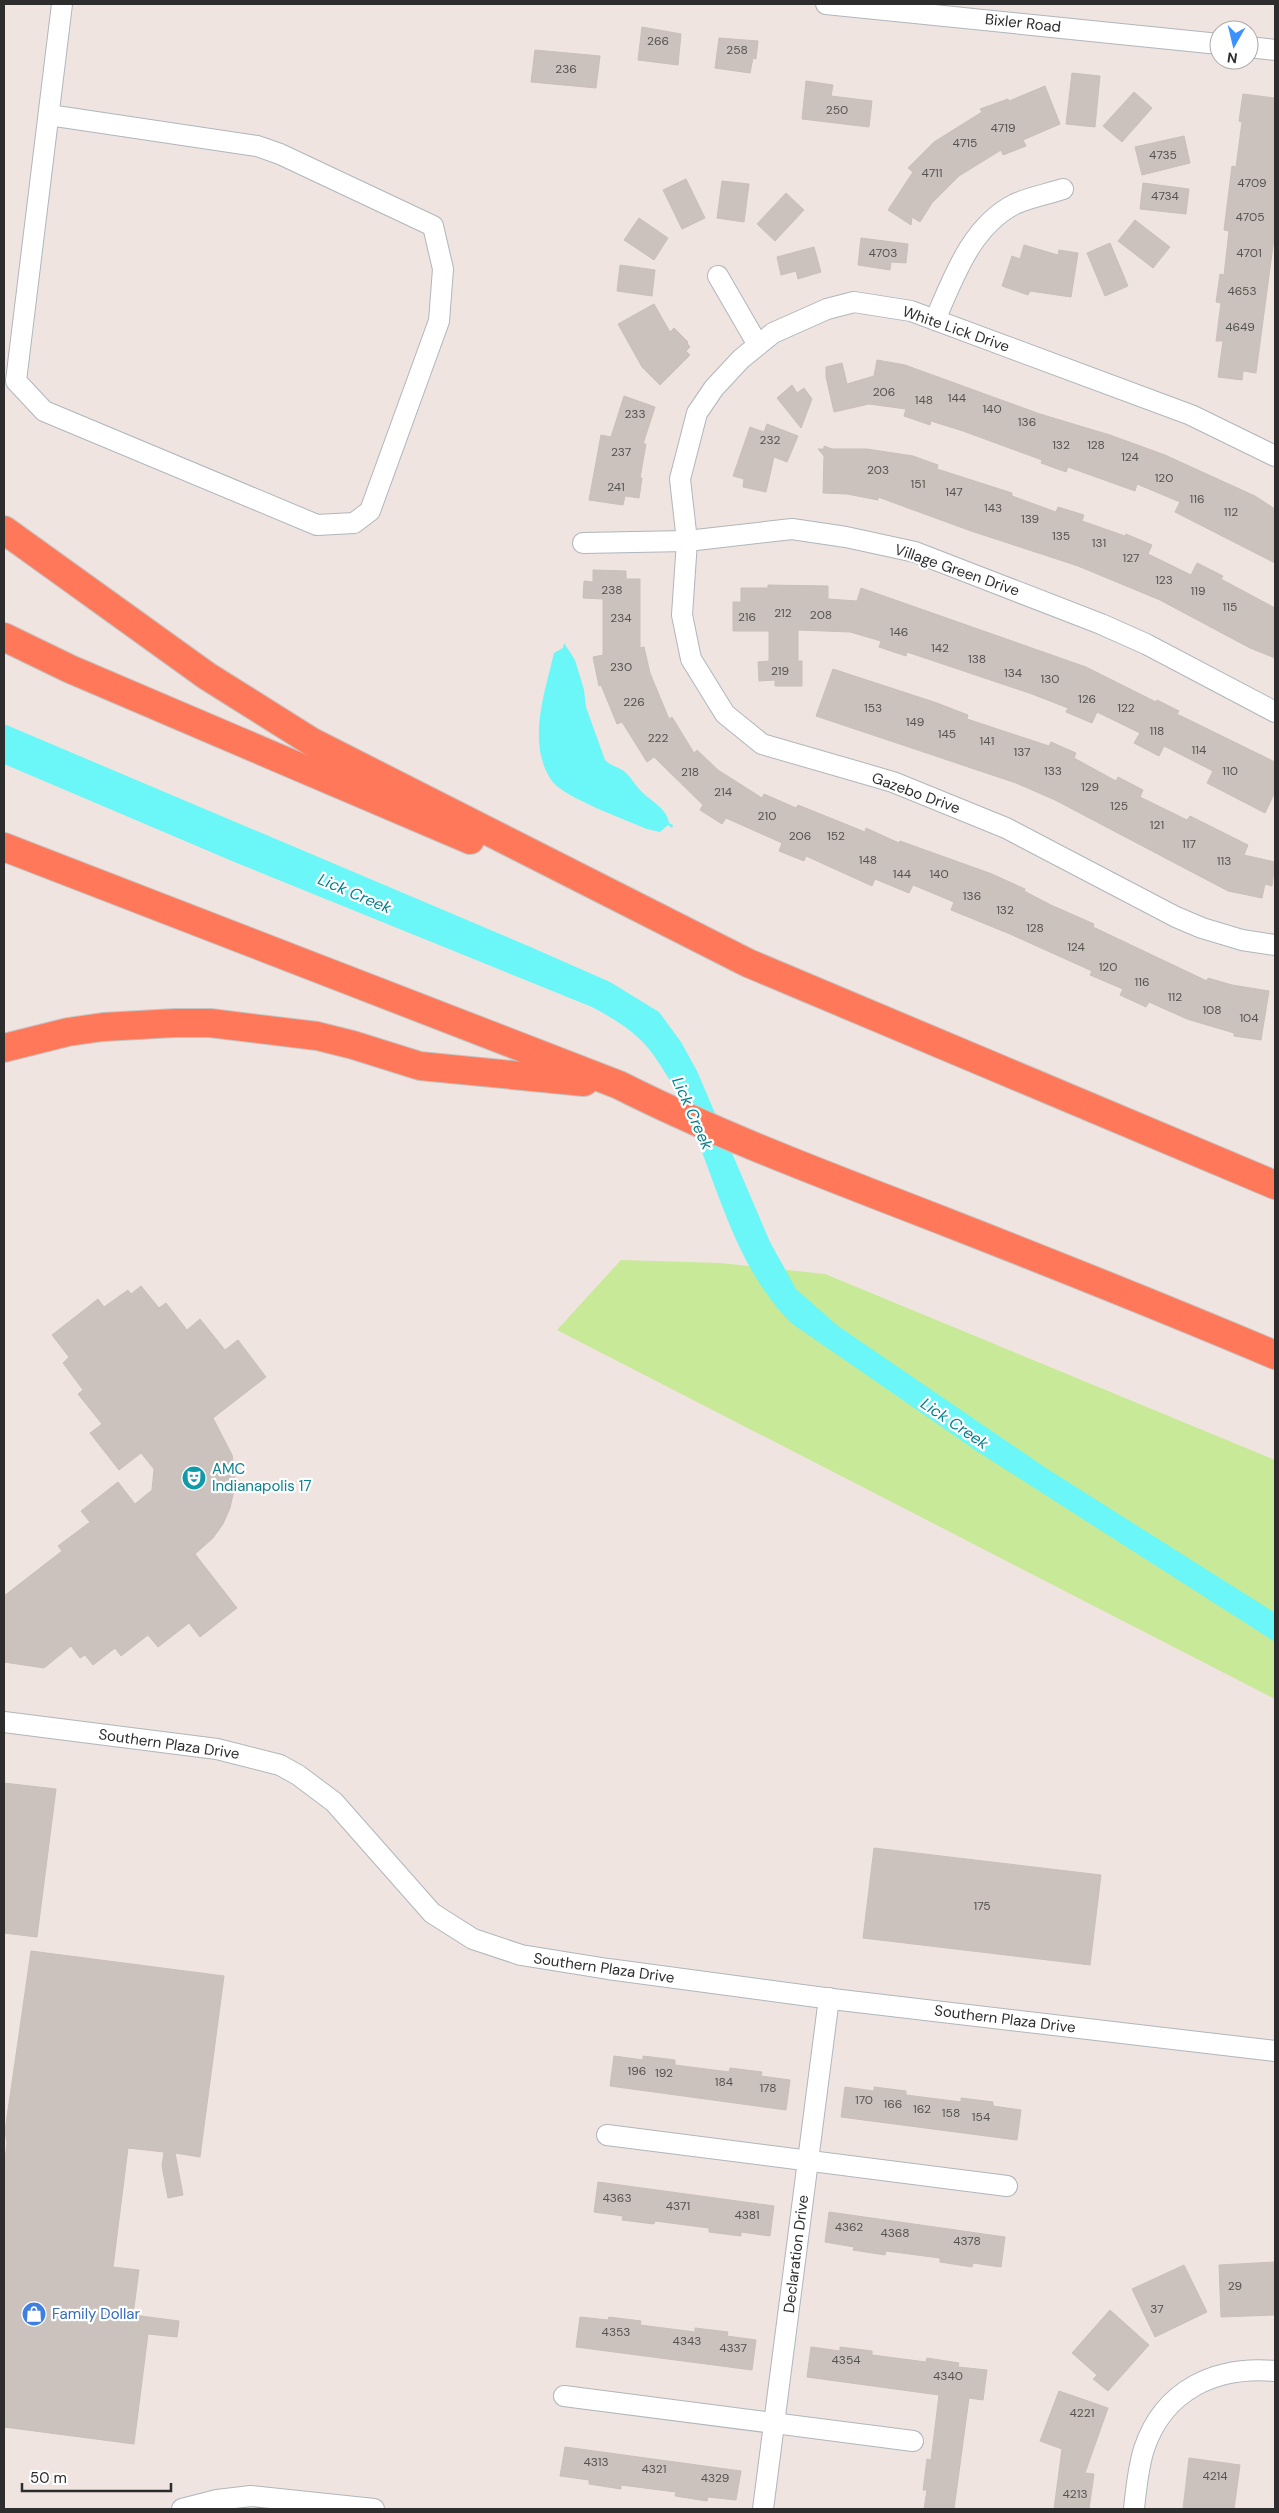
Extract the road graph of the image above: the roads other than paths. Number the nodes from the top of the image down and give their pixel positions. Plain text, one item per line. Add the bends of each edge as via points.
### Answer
1 (62, 4) edge
2 (826, 4) edge
3 (872, 6) edge
4 (1209, 43) edge
5 (1259, 48) edge
6 (1275, 50) edge
7 (49, 115) junction
8 (1063, 189) dead end
9 (718, 276) dead end
10 (935, 320) junction
11 (758, 345) junction
12 (1273, 448) edge
13 (4, 530) edge
14 (687, 541) junction
15 (583, 543) dead end
16 (4, 637) edge
17 (1275, 712) edge
18 (4, 847) edge
19 (665, 921) junction
20 (1275, 945) edge
21 (4, 1048) edge
22 (619, 1085) junction
23 (1275, 1185) edge
24 (1275, 1355) edge
25 (4, 1722) edge
26 (828, 1998) junction
27 (1275, 2051) edge
28 (607, 2135) dead end
29 (808, 2160) junction
30 (1007, 2186) dead end
31 (1275, 2371) edge
32 (564, 2396) dead end
33 (774, 2423) junction
34 (913, 2441) dead end
35 (182, 2509) edge
36 (374, 2509) edge
37 (763, 2509) edge
38 (1134, 2509) edge

1 - 7 street
2 - 3 street, Bixler Road
3 - 4 street, Bixler Road
5 - 6 street
7 - 7 street via 16,381 44,411 317,525 354,523 370,511 439,321 443,269 433,226 257,146
8 - 10 street via 1015,204 985,227 957,269
9 - 11 street
10 - 11 street, White Lick Drive via 911,311 854,302 827,309 773,333
10 - 12 street, White Lick Drive
11 - 14 street, White Lick Drive via 714,388 697,413 680,479
13 - 19 highway via 207,676 281,724
14 - 15 street, Village Green Drive
14 - 17 street, Village Green Drive via 792,529 915,552 1146,644
14 - 20 street, Gazebo Drive via 682,615 691,659 725,714 762,744 893,782 1006,828 1176,917 1242,940
16 - 19 highway via 360,794
18 - 22 highway
19 - 23 highway via 748,963
21 - 22 highway via 68,1032 157,1023 210,1023 317,1036 420,1066
22 - 24 highway via 804,1167 1083,1275
25 - 26 street, Southern Plaza Drive via 217,1748 280,1765 334,1802 432,1914 472,1939 499,1950 608,1970
26 - 27 street, Southern Plaza Drive
26 - 29 street, Declaration Drive
28 - 29 street
29 - 30 street
29 - 33 street, Declaration Drive
31 - 38 street via 1234,2371 1207,2380 1175,2400 1152,2430 1140,2464
32 - 33 street
33 - 34 street
33 - 37 street, Declaration Drive
35 - 36 street via 251,2496

